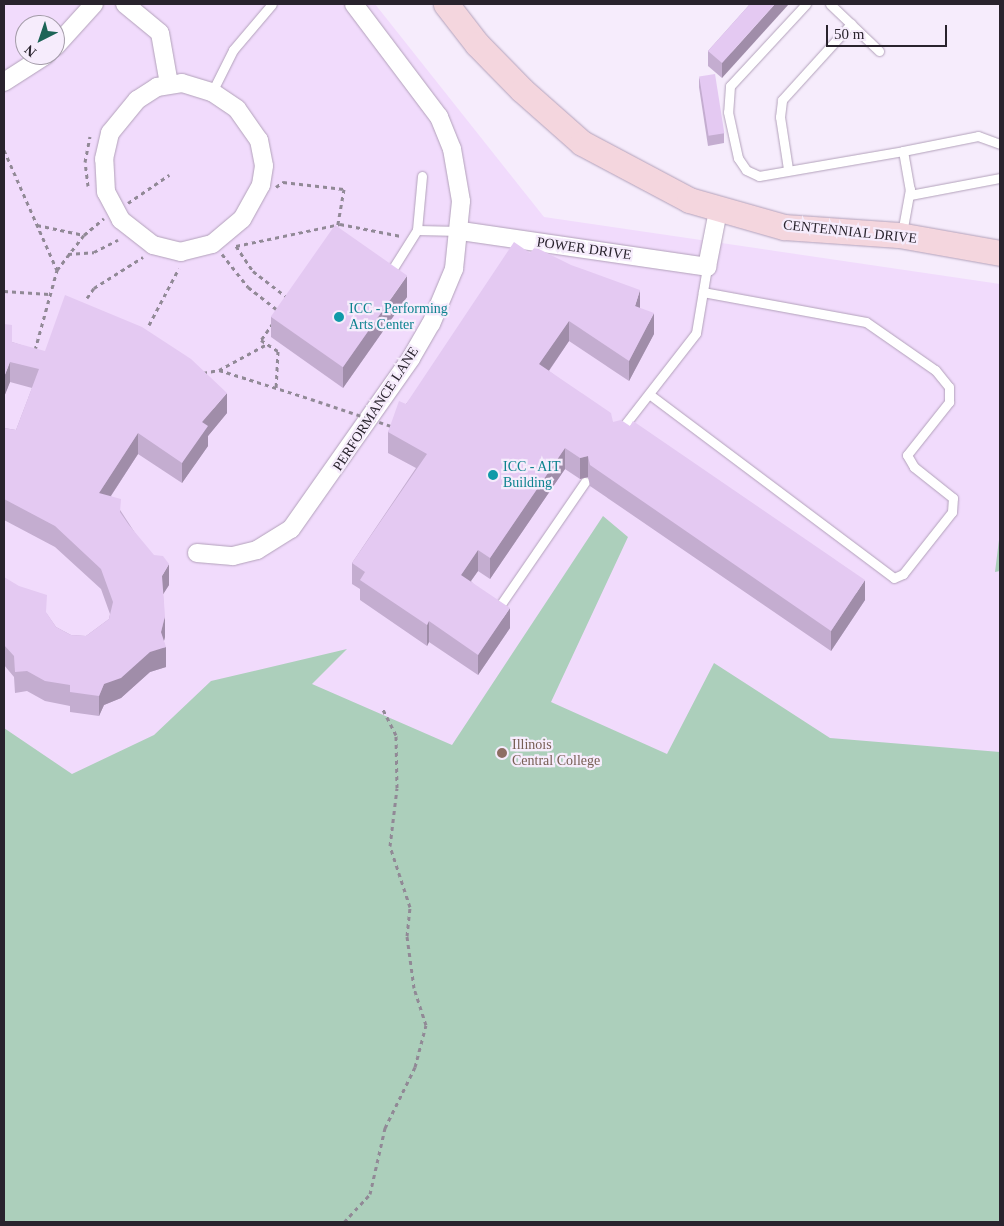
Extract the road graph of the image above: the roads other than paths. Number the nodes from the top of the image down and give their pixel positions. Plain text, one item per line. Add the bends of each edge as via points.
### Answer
1 (94, 4) edge
2 (125, 4) edge
3 (272, 4) edge
4 (354, 4) edge
5 (446, 4) edge
6 (806, 4) edge
7 (830, 4) edge
8 (851, 24) junction
9 (65, 36) edge
10 (879, 51) dead end
11 (30, 65) edge
12 (4, 82) edge
13 (169, 84) junction
14 (212, 92) junction
15 (1000, 144) edge
16 (903, 151) junction
17 (788, 169) junction
18 (422, 176) dead end
19 (1000, 178) edge
20 (910, 195) junction
21 (718, 211) junction
22 (461, 231) junction
23 (415, 234) junction
24 (902, 236) junction
25 (1000, 253) edge
26 (707, 267) junction
27 (390, 273) edge
28 (703, 292) junction
29 (649, 394) junction
30 (616, 437) edge
31 (585, 482) dead end
32 (197, 553) dead end
33 (499, 607) edge

1 - 9 street
2 - 13 street via 160,33
3 - 14 lane via 233,50
4 - 22 street, PERFORMANCE LANE via 439,117 452,149 461,201
5 - 21 main road, CENTENNIAL DRIVE via 515,84 582,143 653,183
6 - 17 lane via 732,83 727,100 734,147 746,170 759,176
7 - 8 lane
8 - 10 lane
8 - 17 lane via 782,100 780,117
11 - 12 street
13 - 14 street
13 - 14 street via 137,100 110,133 104,178 106,219 153,245 181,252 212,244 242,219 261,184 264,166 259,140 237,108
15 - 16 lane via 978,136
16 - 17 lane
16 - 20 lane
18 - 23 lane
19 - 20 lane
20 - 24 lane
21 - 24 main road, CENTENNIAL DRIVE via 784,227
21 - 26 street
22 - 23 lane
22 - 26 street, POWER DRIVE
22 - 32 street, PERFORMANCE LANE via 454,269 431,324 309,508 291,528 257,550 233,556
23 - 27 lane
24 - 25 main road, CENTENNIAL DRIVE
26 - 28 lane
28 - 29 lane via 696,333
28 - 29 lane via 866,322 934,370 949,387 949,402 907,459 953,498 952,512 903,574 894,578
29 - 30 lane
31 - 33 lane

